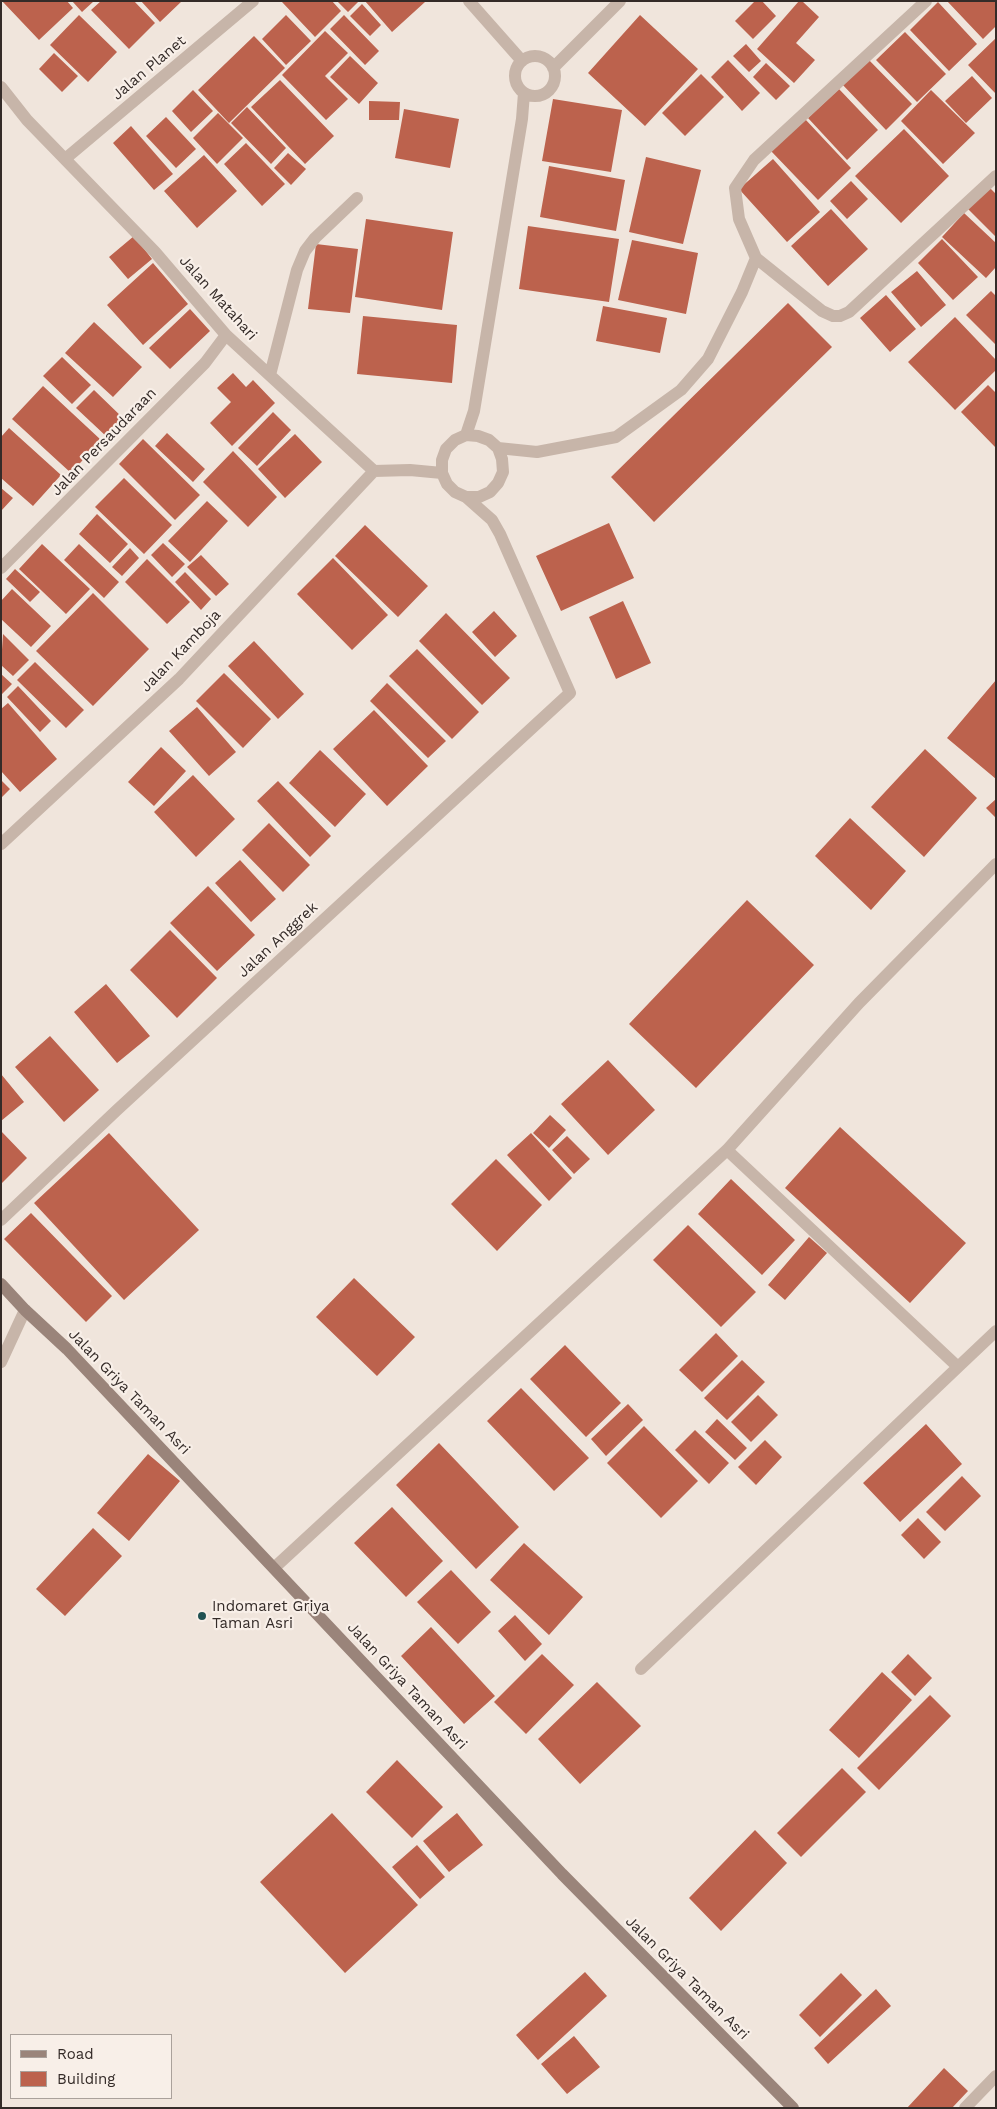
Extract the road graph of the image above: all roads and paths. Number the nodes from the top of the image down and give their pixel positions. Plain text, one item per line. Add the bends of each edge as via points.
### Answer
1 (253, 1) edge
2 (469, 1) edge
3 (620, 1) edge
4 (926, 1) edge
5 (522, 60) junction
6 (553, 68) junction
7 (1, 87) edge
8 (524, 93) junction
9 (65, 159) junction
10 (996, 176) edge
11 (357, 198) dead end
12 (756, 258) junction
13 (226, 335) junction
14 (270, 375) junction
15 (466, 435) junction
16 (498, 448) junction
17 (374, 471) junction
18 (442, 472) junction
19 (466, 497) junction
20 (1, 568) edge
21 (1, 844) edge
22 (996, 864) edge
23 (727, 1150) junction
24 (5, 1216) edge
25 (1, 1284) edge
26 (25, 1310) junction
27 (996, 1331) edge
28 (1, 1362) edge
29 (958, 1367) junction
30 (274, 1568) junction
31 (641, 1668) dead end
32 (996, 2076) edge
33 (793, 2108) edge
34 (965, 2108) edge

1 - 9 street, Jalan Planet
2 - 5 street
3 - 6 street
4 - 12 street via 754,160 735,188 738,219
5 - 6 street via 540,56
5 - 8 street via 515,78
6 - 8 street via 555,76 547,91 532,96
7 - 9 street, Jalan Matahari
8 - 15 street via 474,411
9 - 13 street, Jalan Matahari via 156,252
10 - 12 street via 849,312 840,316 822,311
11 - 14 street via 305,251 296,270
12 - 16 street via 708,359 681,390 616,437 536,452
13 - 14 street, Jalan Matahari
13 - 20 street, Jalan Persaudaraan via 205,363
14 - 17 street, Jalan Matahari
15 - 16 street via 490,440
15 - 18 street via 455,440 446,450
16 - 19 street via 503,472 498,483 479,497
17 - 18 street
17 - 21 street, Jalan Kamboja via 180,679
18 - 19 street via 447,484
19 - 24 street, Jalan Anggrek via 492,520 500,534 570,693
22 - 23 street via 859,1003
23 - 29 street
23 - 30 street
25 - 26 street, Jalan Griya Taman Asri
26 - 28 street
26 - 30 street, Jalan Griya Taman Asri via 74,1356
27 - 29 street
29 - 31 street
30 - 33 street, Jalan Griya Taman Asri via 562,1874
32 - 34 street

